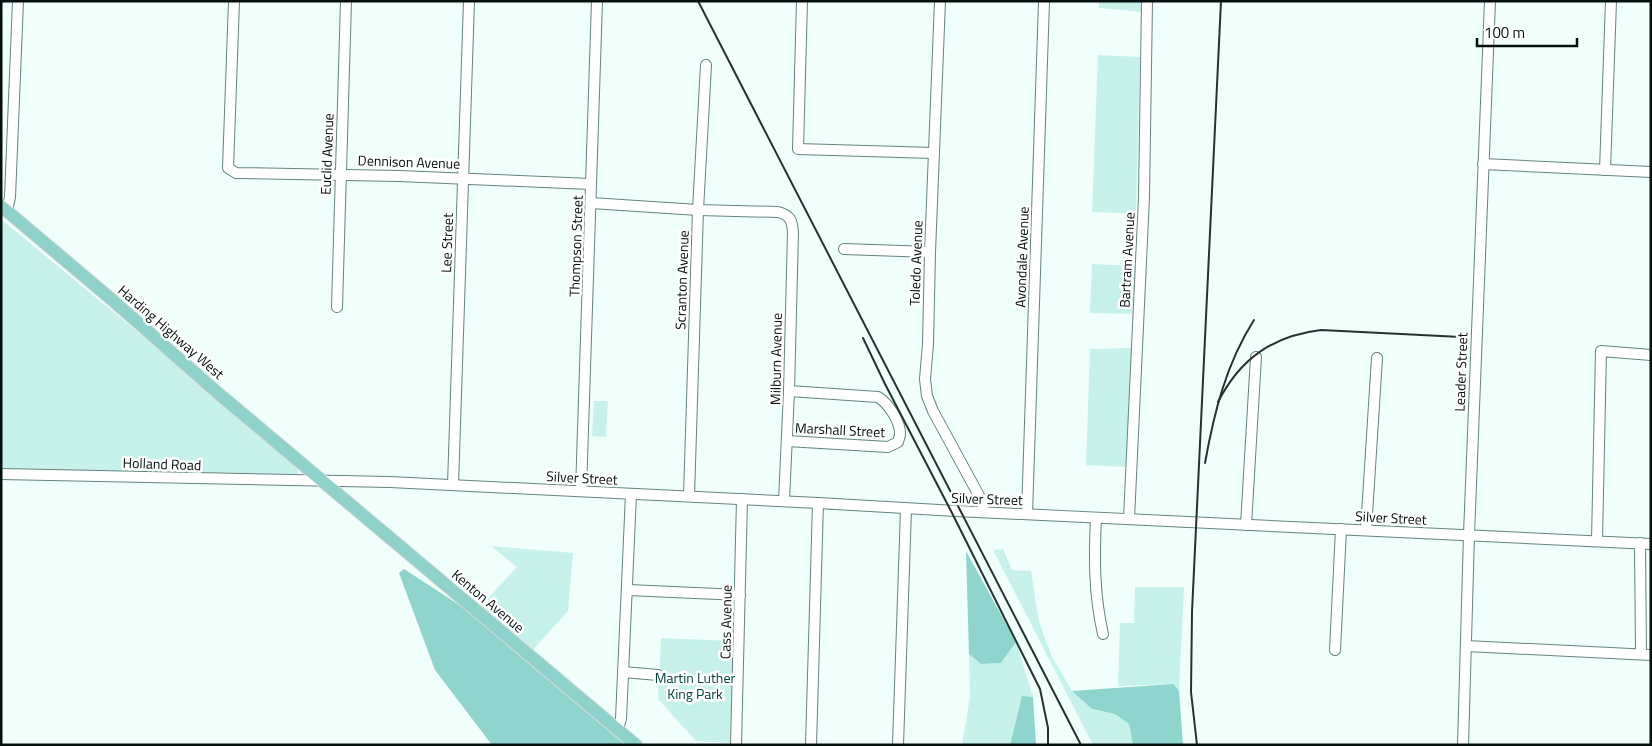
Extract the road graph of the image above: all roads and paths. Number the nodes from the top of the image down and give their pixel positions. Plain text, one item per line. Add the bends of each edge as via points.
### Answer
1 (18, 1) edge
2 (234, 1) edge
3 (346, 1) edge
4 (470, 1) edge
5 (596, 1) edge
6 (802, 1) edge
7 (940, 1) edge
8 (1044, 1) edge
9 (1147, 1) edge
10 (1490, 1) edge
11 (1611, 1) edge
12 (706, 65) dead end
13 (934, 153) junction
14 (1483, 164) junction
15 (1605, 170) junction
16 (1651, 172) edge
17 (340, 174) junction
18 (463, 178) junction
19 (592, 184) junction
20 (591, 203) junction
21 (4, 208) edge
22 (698, 210) junction
23 (844, 249) dead end
24 (930, 252) junction
25 (337, 307) dead end
26 (1651, 355) edge
27 (1256, 357) dead end
28 (1377, 358) dead end
29 (790, 391) junction
30 (787, 441) junction
31 (1, 474) edge
32 (321, 480) junction
33 (453, 485) junction
34 (581, 491) junction
35 (631, 494) junction
36 (689, 496) junction
37 (742, 499) junction
38 (784, 501) junction
39 (818, 503) junction
40 (906, 509) junction
41 (983, 512) junction
42 (1027, 514) junction
43 (1096, 518) junction
44 (1129, 519) junction
45 (1246, 524) junction
46 (1341, 529) junction
47 (1366, 530) junction
48 (1468, 535) junction
49 (1597, 541) junction
50 (1646, 543) edge
51 (628, 590) junction
52 (740, 595) junction
53 (1103, 634) dead end
54 (1466, 646) junction
55 (1335, 650) dead end
56 (1646, 655) edge
57 (623, 672) junction
58 (658, 675) dead end
59 (618, 729) junction
60 (636, 745) edge
61 (736, 745) edge
62 (811, 745) edge
63 (898, 745) edge
64 (1463, 745) edge

1 - 21 street via 10,196
2 - 17 street, Dennison Avenue via 228,168 236,173
3 - 17 street, Euclid Avenue
4 - 18 street, Lee Street
5 - 19 street, Thompson Street
6 - 13 street via 798,149
7 - 13 street, Toledo Avenue
8 - 42 street, Avondale Avenue
9 - 44 street, Bartram Avenue via 1144,197
10 - 14 street, Leader Street
11 - 15 street
12 - 22 street, Scranton Avenue
13 - 24 street, Toledo Avenue
14 - 15 street
14 - 48 street, Leader Street
15 - 16 street
17 - 18 street, Dennison Avenue
17 - 25 street, Euclid Avenue
18 - 19 street, Dennison Avenue
18 - 33 street, Lee Street
19 - 20 street, Thompson Street
20 - 22 street
20 - 34 street, Thompson Street
21 - 32 main road, Harding Highway West
22 - 29 street, Milburn Avenue via 778,212 790,217 793,232
22 - 36 street, Scranton Avenue
23 - 24 street
24 - 41 street, Toledo Avenue via 927,396 983,503
26 - 49 street via 1601,351
27 - 45 street
28 - 47 street
29 - 30 street, Milburn Avenue
29 - 30 street, Marshall Street via 878,397 886,402 900,435 898,442 888,447
30 - 38 street, Milburn Avenue
31 - 32 street, Holland Road
32 - 33 street, Silver Street
32 - 59 main road, Kenton Avenue
33 - 34 street, Silver Street
34 - 35 street, Silver Street
35 - 36 street, Silver Street
35 - 51 street
36 - 37 street, Silver Street
37 - 38 street, Silver Street
37 - 52 street, Cass Avenue
38 - 39 street, Silver Street
39 - 40 street, Silver Street
39 - 62 street
40 - 41 street, Silver Street
40 - 63 street
41 - 42 street, Silver Street
42 - 43 street, Silver Street
43 - 44 street, Silver Street
43 - 53 street via 1097,608
44 - 45 street, Silver Street
45 - 46 street, Silver Street
46 - 47 street, Silver Street
46 - 55 street
47 - 48 street, Silver Street
48 - 49 street, Silver Street
48 - 54 street, Leader Street
49 - 50 street, Silver Street
50 - 56 street
51 - 52 street
51 - 57 street
52 - 61 street, Cass Avenue
54 - 56 street
54 - 64 street, Leader Street
57 - 58 street
57 - 59 street via 622,719
59 - 60 main road, Kenton Avenue

